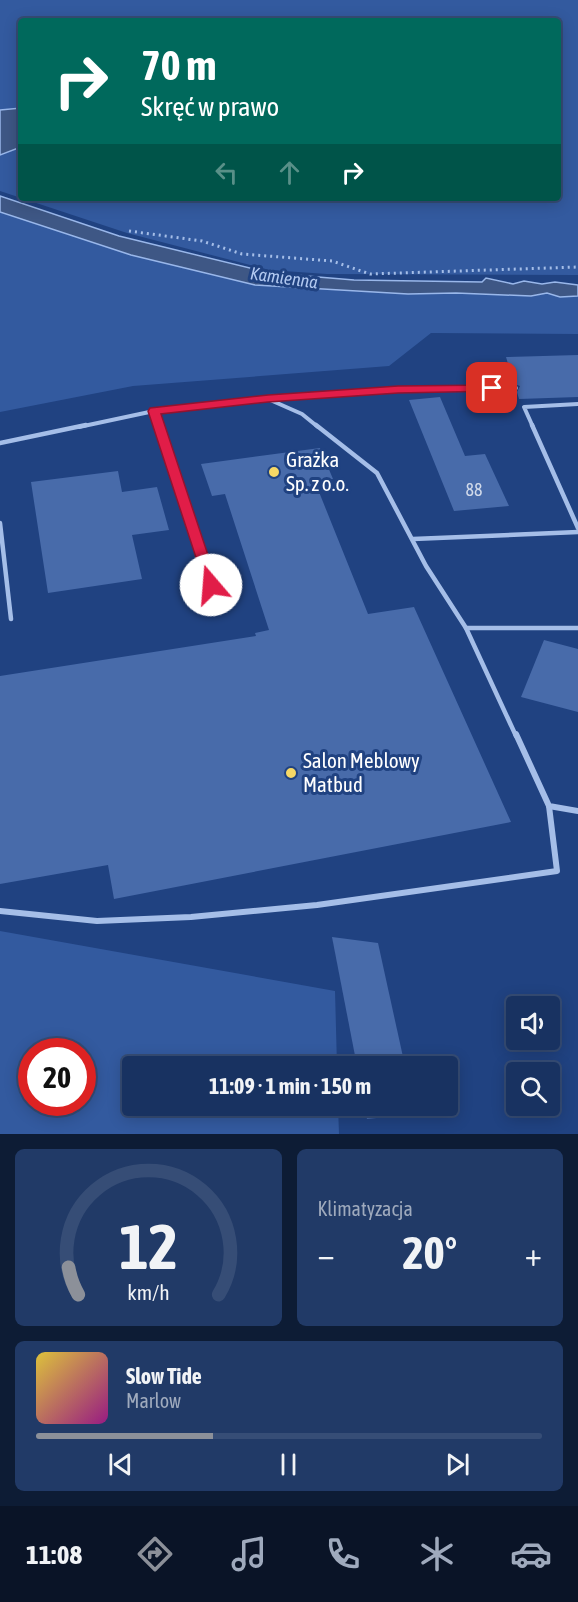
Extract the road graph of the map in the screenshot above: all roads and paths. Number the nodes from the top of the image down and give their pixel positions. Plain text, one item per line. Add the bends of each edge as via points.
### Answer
1 (129, 231) dead end
2 (578, 267) edge
3 (516, 388) dead end
4 (268, 399) junction
5 (578, 404) edge
6 (154, 411) junction
7 (0, 443) edge
8 (0, 523) edge
9 (578, 530) edge
10 (413, 539) junction
11 (211, 585) dead end
12 (11, 619) dead end
13 (466, 628) junction
14 (578, 628) edge
15 (549, 806) junction
16 (578, 811) edge
17 (0, 911) edge

1 - 2 path via 202,241 242,255 332,261 370,274
3 - 4 lane via 398,390
4 - 6 lane
4 - 10 lane via 302,414 377,473
5 - 9 lane via 524,407
6 - 7 lane
6 - 11 lane
8 - 12 lane
9 - 10 lane
10 - 13 lane
13 - 14 lane
13 - 15 lane
15 - 16 lane
15 - 17 lane via 557,871 317,905 191,917 97,921

